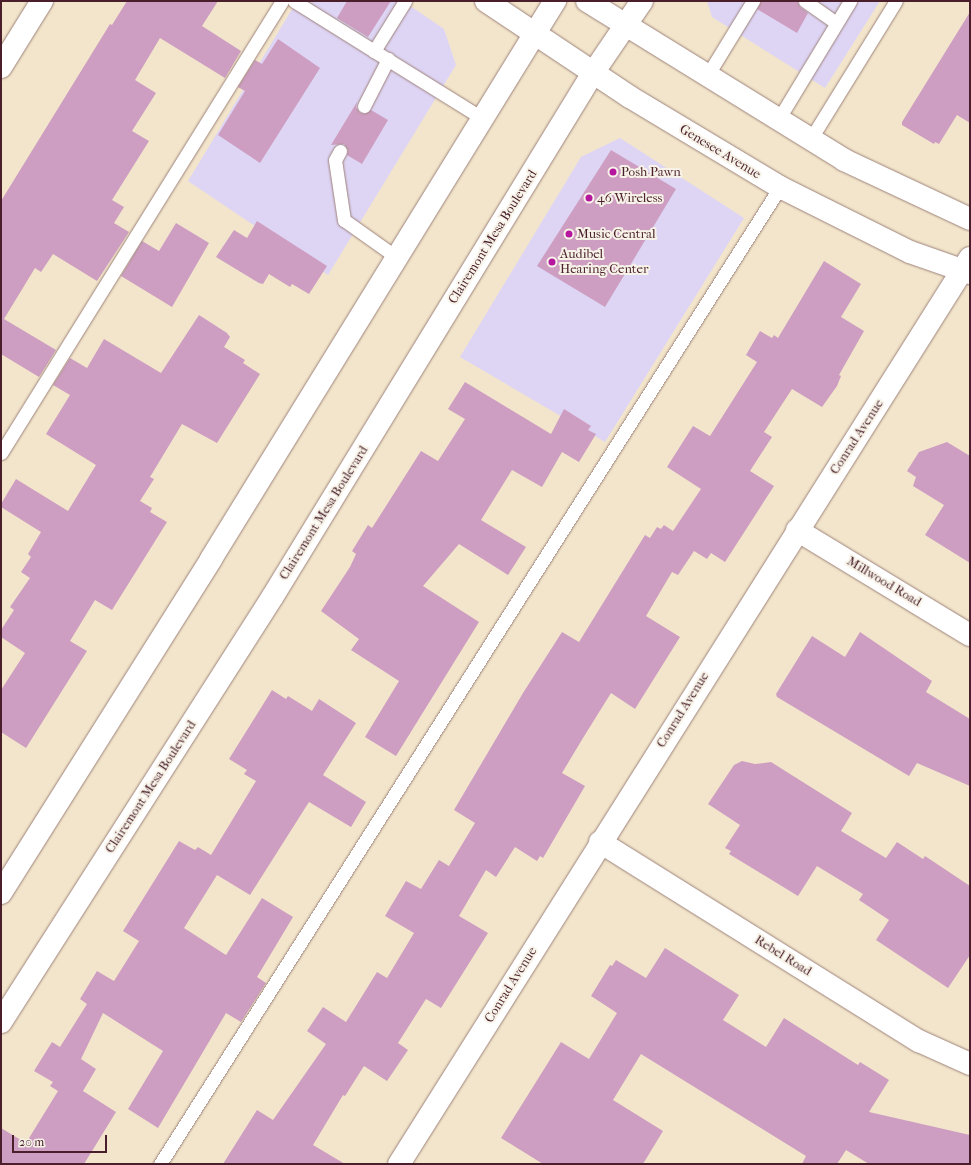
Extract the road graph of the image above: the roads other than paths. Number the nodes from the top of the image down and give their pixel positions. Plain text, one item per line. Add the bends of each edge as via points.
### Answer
1 (42, 1) edge
2 (282, 1) edge
3 (294, 1) edge
4 (405, 1) edge
5 (486, 1) edge
6 (554, 1) edge
7 (588, 1) edge
8 (642, 1) edge
9 (752, 1) edge
10 (806, 1) edge
11 (850, 1) edge
12 (896, 1) edge
13 (835, 22) junction
14 (625, 26) junction
15 (535, 32) junction
16 (374, 51) junction
17 (388, 59) junction
18 (1, 67) edge
19 (593, 73) junction
20 (708, 76) junction
21 (364, 106) dead end
22 (482, 118) junction
23 (778, 120) junction
24 (810, 140) junction
25 (337, 155) dead end
26 (780, 187) junction
27 (970, 219) edge
28 (396, 257) junction
29 (967, 268) edge
30 (1, 453) edge
31 (797, 530) junction
32 (970, 635) edge
33 (600, 842) junction
34 (1, 893) edge
35 (1, 1022) edge
36 (970, 1064) edge
37 (407, 1161) edge
38 (160, 1164) edge

1 - 18 main road
2 - 30 lane
3 - 16 lane
4 - 16 lane
5 - 15 main road, Genesee Avenue
6 - 15 main road
7 - 14 main road
8 - 14 main road, Clairemont Mesa Boulevard
9 - 20 lane
10 - 13 lane
11 - 13 lane
12 - 24 lane
13 - 23 lane
14 - 19 main road, Clairemont Mesa Boulevard
14 - 20 main road
15 - 19 main road, Genesee Avenue
15 - 22 main road
16 - 17 lane
17 - 21 lane
17 - 22 lane
19 - 26 main road, Genesee Avenue
19 - 35 main road, Clairemont Mesa Boulevard via 273,596
20 - 23 main road
22 - 28 main road
23 - 24 main road
24 - 27 main road via 894,185
25 - 28 lane via 344,220
26 - 29 main road, Genesee Avenue via 910,252
26 - 38 lane
28 - 34 main road
29 - 31 main road, Conrad Avenue
31 - 32 main road, Millwood Road
31 - 33 main road, Conrad Avenue
33 - 36 main road, Rebel Road via 919,1041
33 - 37 main road, Conrad Avenue

